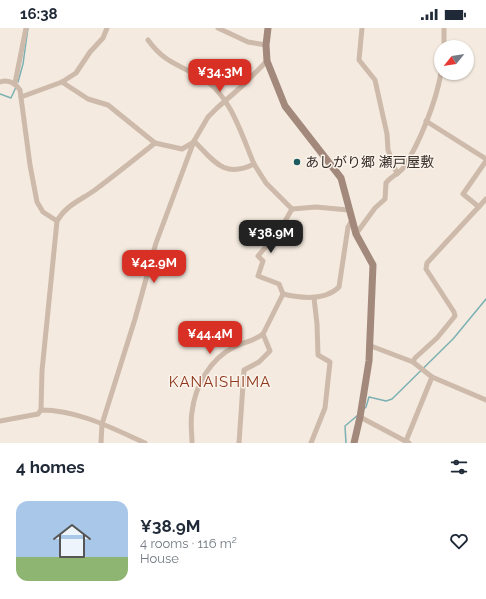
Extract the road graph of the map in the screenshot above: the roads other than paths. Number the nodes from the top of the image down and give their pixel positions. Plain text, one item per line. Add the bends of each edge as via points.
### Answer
1 (26, 28) edge
2 (107, 28) edge
3 (218, 28) edge
4 (268, 28) edge
5 (362, 28) edge
6 (444, 28) edge
7 (148, 40) dead end
8 (444, 40) edge
9 (266, 45) junction
10 (267, 61) junction
11 (440, 80) edge
12 (0, 82) edge
13 (62, 82) junction
14 (15, 83) junction
15 (21, 97) junction
16 (225, 101) junction
17 (426, 121) junction
18 (194, 141) junction
19 (155, 143) junction
20 (486, 160) edge
21 (254, 164) junction
22 (397, 174) junction
23 (486, 199) edge
24 (479, 207) junction
25 (292, 208) junction
26 (348, 210) junction
27 (57, 221) junction
28 (352, 222) junction
29 (356, 234) junction
30 (283, 294) junction
31 (314, 298) junction
32 (263, 334) junction
33 (371, 346) junction
34 (413, 362) junction
35 (432, 377) junction
36 (486, 400) edge
37 (41, 410) junction
38 (360, 416) junction
39 (0, 421) edge
40 (102, 424) junction
41 (408, 442) edge
42 (101, 443) edge
43 (145, 443) edge
44 (192, 443) edge
45 (239, 443) edge
46 (311, 443) edge
47 (354, 443) edge

1 - 14 street
2 - 13 street via 103,38 76,73
3 - 9 street via 248,42
4 - 9 main road
5 - 22 street via 359,60 374,80 387,134 388,150
6 - 8 street
7 - 16 street via 157,52 175,66 206,80
9 - 10 main road
10 - 16 street
10 - 26 main road via 285,106 341,178
11 - 17 street
12 - 14 street
13 - 15 street
13 - 19 street via 88,99 108,105
14 - 15 street
15 - 27 street via 37,202 43,212
16 - 18 street via 208,117
16 - 21 street
17 - 20 street
17 - 22 street via 404,168
18 - 19 street via 182,149
18 - 21 street via 220,167 241,170
18 - 40 street via 156,243
19 - 27 street via 94,191 69,206
20 - 24 street via 463,194
21 - 25 street via 266,183
22 - 29 street via 386,183 385,199
23 - 24 street
24 - 34 street via 427,263 426,269 454,312 454,316
25 - 26 street
25 - 30 street via 280,230 258,256 263,261 258,276 279,284
26 - 28 main road
27 - 37 street via 42,371
28 - 29 main road
28 - 31 street via 348,227 339,287 336,291
29 - 33 main road via 373,265
30 - 31 street
30 - 32 street
31 - 46 street via 318,355 330,362 325,408
32 - 44 street via 233,347 208,368 193,402
32 - 45 street via 270,351 259,362 244,370
33 - 34 street
33 - 38 main road
34 - 35 street
35 - 36 street
35 - 41 street
37 - 39 street via 38,414
37 - 40 street via 68,413
38 - 41 street
38 - 47 main road
40 - 42 street
40 - 43 street

